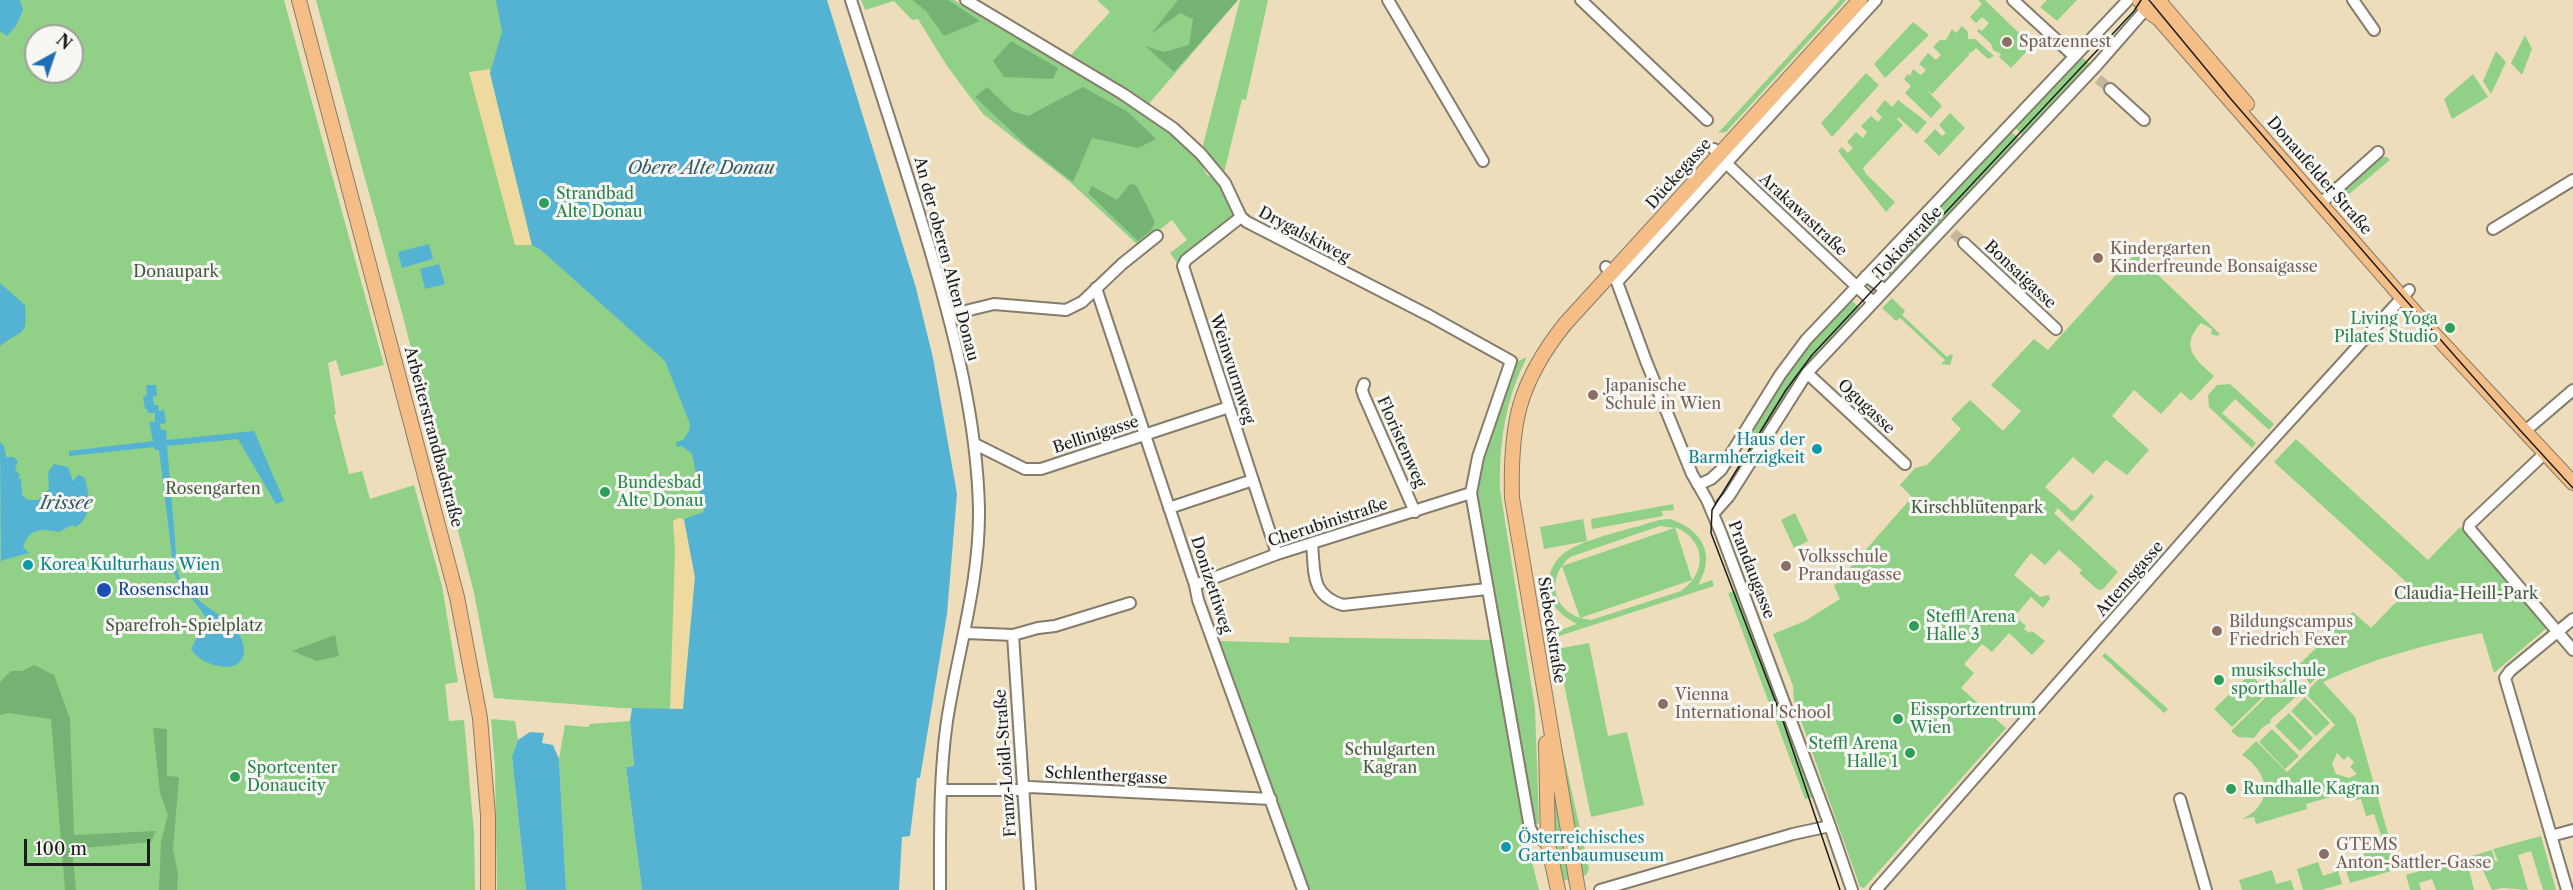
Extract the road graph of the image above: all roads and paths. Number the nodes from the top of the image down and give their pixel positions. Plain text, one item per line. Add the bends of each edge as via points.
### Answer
1 (299, 0) edge
2 (851, 0) edge
3 (966, 0) edge
4 (1388, 0) edge
5 (1581, 0) edge
6 (1849, 0) edge
7 (1860, 0) edge
8 (1876, 0) edge
9 (2013, 0) edge
10 (2128, 0) edge
11 (2158, 0) edge
12 (2353, 0) edge
13 (2145, 3) edge
14 (2374, 30) dead end
15 (2074, 56) junction
16 (2110, 89) tunnel mouth
17 (1707, 120) dead end
18 (2144, 120) dead end
19 (2378, 152) dead end
20 (1720, 156) junction
21 (1483, 161) dead end
22 (2573, 180) edge
23 (2325, 200) junction
24 (1241, 218) junction
25 (2493, 229) dead end
26 (1156, 236) dead end
27 (1964, 243) tunnel mouth
28 (1612, 274) junction
29 (1866, 276) junction
30 (1857, 286) junction
31 (1096, 288) junction
32 (1884, 289) junction
33 (2406, 294) junction
34 (1873, 302) junction
35 (949, 315) junction
36 (2056, 329) dead end
37 (1511, 361) joint
38 (1807, 373) junction
39 (1528, 375) junction
40 (1364, 384) dead end
41 (2573, 390) edge
42 (1229, 407) junction
43 (2524, 432) junction
44 (1145, 435) junction
45 (975, 444) junction
46 (2544, 454) junction
47 (1905, 464) dead end
48 (1253, 480) junction
49 (2573, 483) edge
50 (1698, 485) junction
51 (1471, 493) junction
52 (2573, 493) edge
53 (1169, 508) junction
54 (1415, 512) junction
55 (1713, 514) junction
56 (1312, 544) junction
57 (1277, 555) junction
58 (1195, 585) junction
59 (1487, 589) junction
60 (1130, 603) dead end
61 (2573, 619) edge
62 (2558, 632) junction
63 (966, 633) junction
64 (1013, 635) junction
65 (2573, 650) edge
66 (941, 790) junction
67 (1023, 790) junction
68 (1271, 799) junction
69 (2180, 800) dead end
70 (1830, 826) junction
71 (2573, 830) edge
72 (2551, 836) junction
73 (1548, 844) junction
74 (488, 890) edge
75 (940, 890) edge
76 (1030, 890) edge
77 (1303, 890) edge
78 (1558, 890) edge
79 (1578, 890) edge
80 (1600, 890) edge
81 (1851, 890) edge
82 (1876, 890) edge
83 (2206, 890) edge
84 (2567, 890) edge

1 - 74 main road, Arbeiterstrandbadstraße via 457,597 480,718 488,815
2 - 35 street, An der oberen Alten Donau
3 - 24 street, Drygalskiweg via 1173,128 1225,183
4 - 21 street
5 - 17 street
6 - 20 main road, Dückegasse
7 - 20 main road, Dückegasse
8 - 20 street, Dückegasse
9 - 15 street
10 - 15 street, Tokiostraße
11 - 23 main road, Donaufelder Straße
12 - 14 street
13 - 23 main road, Donaufelder Straße
13 - 32 street, Tokiostraße via 2094,75 1949,229
15 - 29 street, Tokiostraße
16 - 18 street
19 - 23 street
20 - 28 main road, Dückegasse
20 - 30 street, Arakawastraße
22 - 25 street
23 - 33 main road, Donaufelder Straße
24 - 37 street, Drygalskiweg
24 - 42 street, Weinwurmweg via 1183,266
26 - 31 street
27 - 36 street, Bonsaigasse
28 - 39 main road, Dückegasse via 1558,319 1538,348
28 - 50 street, Prandaugasse
29 - 30 street, Tokiostraße
29 - 32 street
30 - 34 street, Arakawastraße
30 - 50 street, Tokiostraße via 1793,356 1719,473
31 - 35 street via 1082,302 1066,310 994,304
31 - 44 street, Donizettiweg
32 - 34 street, Tokiostraße
33 - 43 main road, Donaufelder Straße
33 - 82 street, Attemsgasse
34 - 38 street, Tokiostraße
35 - 45 street, An der oberen Alten Donau
37 - 51 street, Siebeckstraße via 1478,457
38 - 47 street, Ogugasse
38 - 55 street, Tokiostraße via 1732,492
39 - 73 main road, Siebeckstraße via 1508,434 1507,499 1546,744
39 - 79 main road, Siebeckstraße via 1513,434 1512,498
40 - 54 street, Floristenweg via 1364,396
41 - 43 street
42 - 44 street, Bellinigasse
42 - 48 street, Weinwurmweg
43 - 46 main road, Donaufelder Straße
44 - 45 street, Bellinigasse via 1041,469 1025,469
44 - 53 street, Donizettiweg
45 - 63 street, An der oberen Alten Donau via 978,531
46 - 49 main road, Donaufelder Straße
46 - 52 main road, Donaufelder Straße
46 - 62 street via 2469,528
48 - 53 street
48 - 57 street, Weinwurmweg
50 - 55 street, Prandaugasse
51 - 54 street, Cherubinistraße
51 - 59 street, Siebeckstraße
53 - 58 street, Donizettiweg
54 - 56 street, Cherubinistraße
55 - 70 street, Prandaugasse
56 - 57 street, Cherubinistraße
56 - 59 street via 1316,583 1331,601 1343,604
57 - 58 street, Cherubinistraße
58 - 68 street, Donizettiweg
59 - 73 street, Siebeckstraße via 1530,828
60 - 64 street
61 - 62 street
62 - 65 street
62 - 72 street via 2511,671 2505,682
63 - 64 street
63 - 66 street, An der oberen Alten Donau via 948,718
64 - 67 street, Franz-Loidl-Straße
66 - 67 street, Schlenthergasse
66 - 75 street, An der oberen Alten Donau
67 - 68 street, Schlenthergasse via 1029,787
67 - 76 street, Franz-Loidl-Straße
68 - 77 street, Donizettiweg
69 - 83 street
70 - 80 street
70 - 81 street, Prandaugasse
71 - 72 street
72 - 84 street
73 - 78 main road, Siebeckstraße

